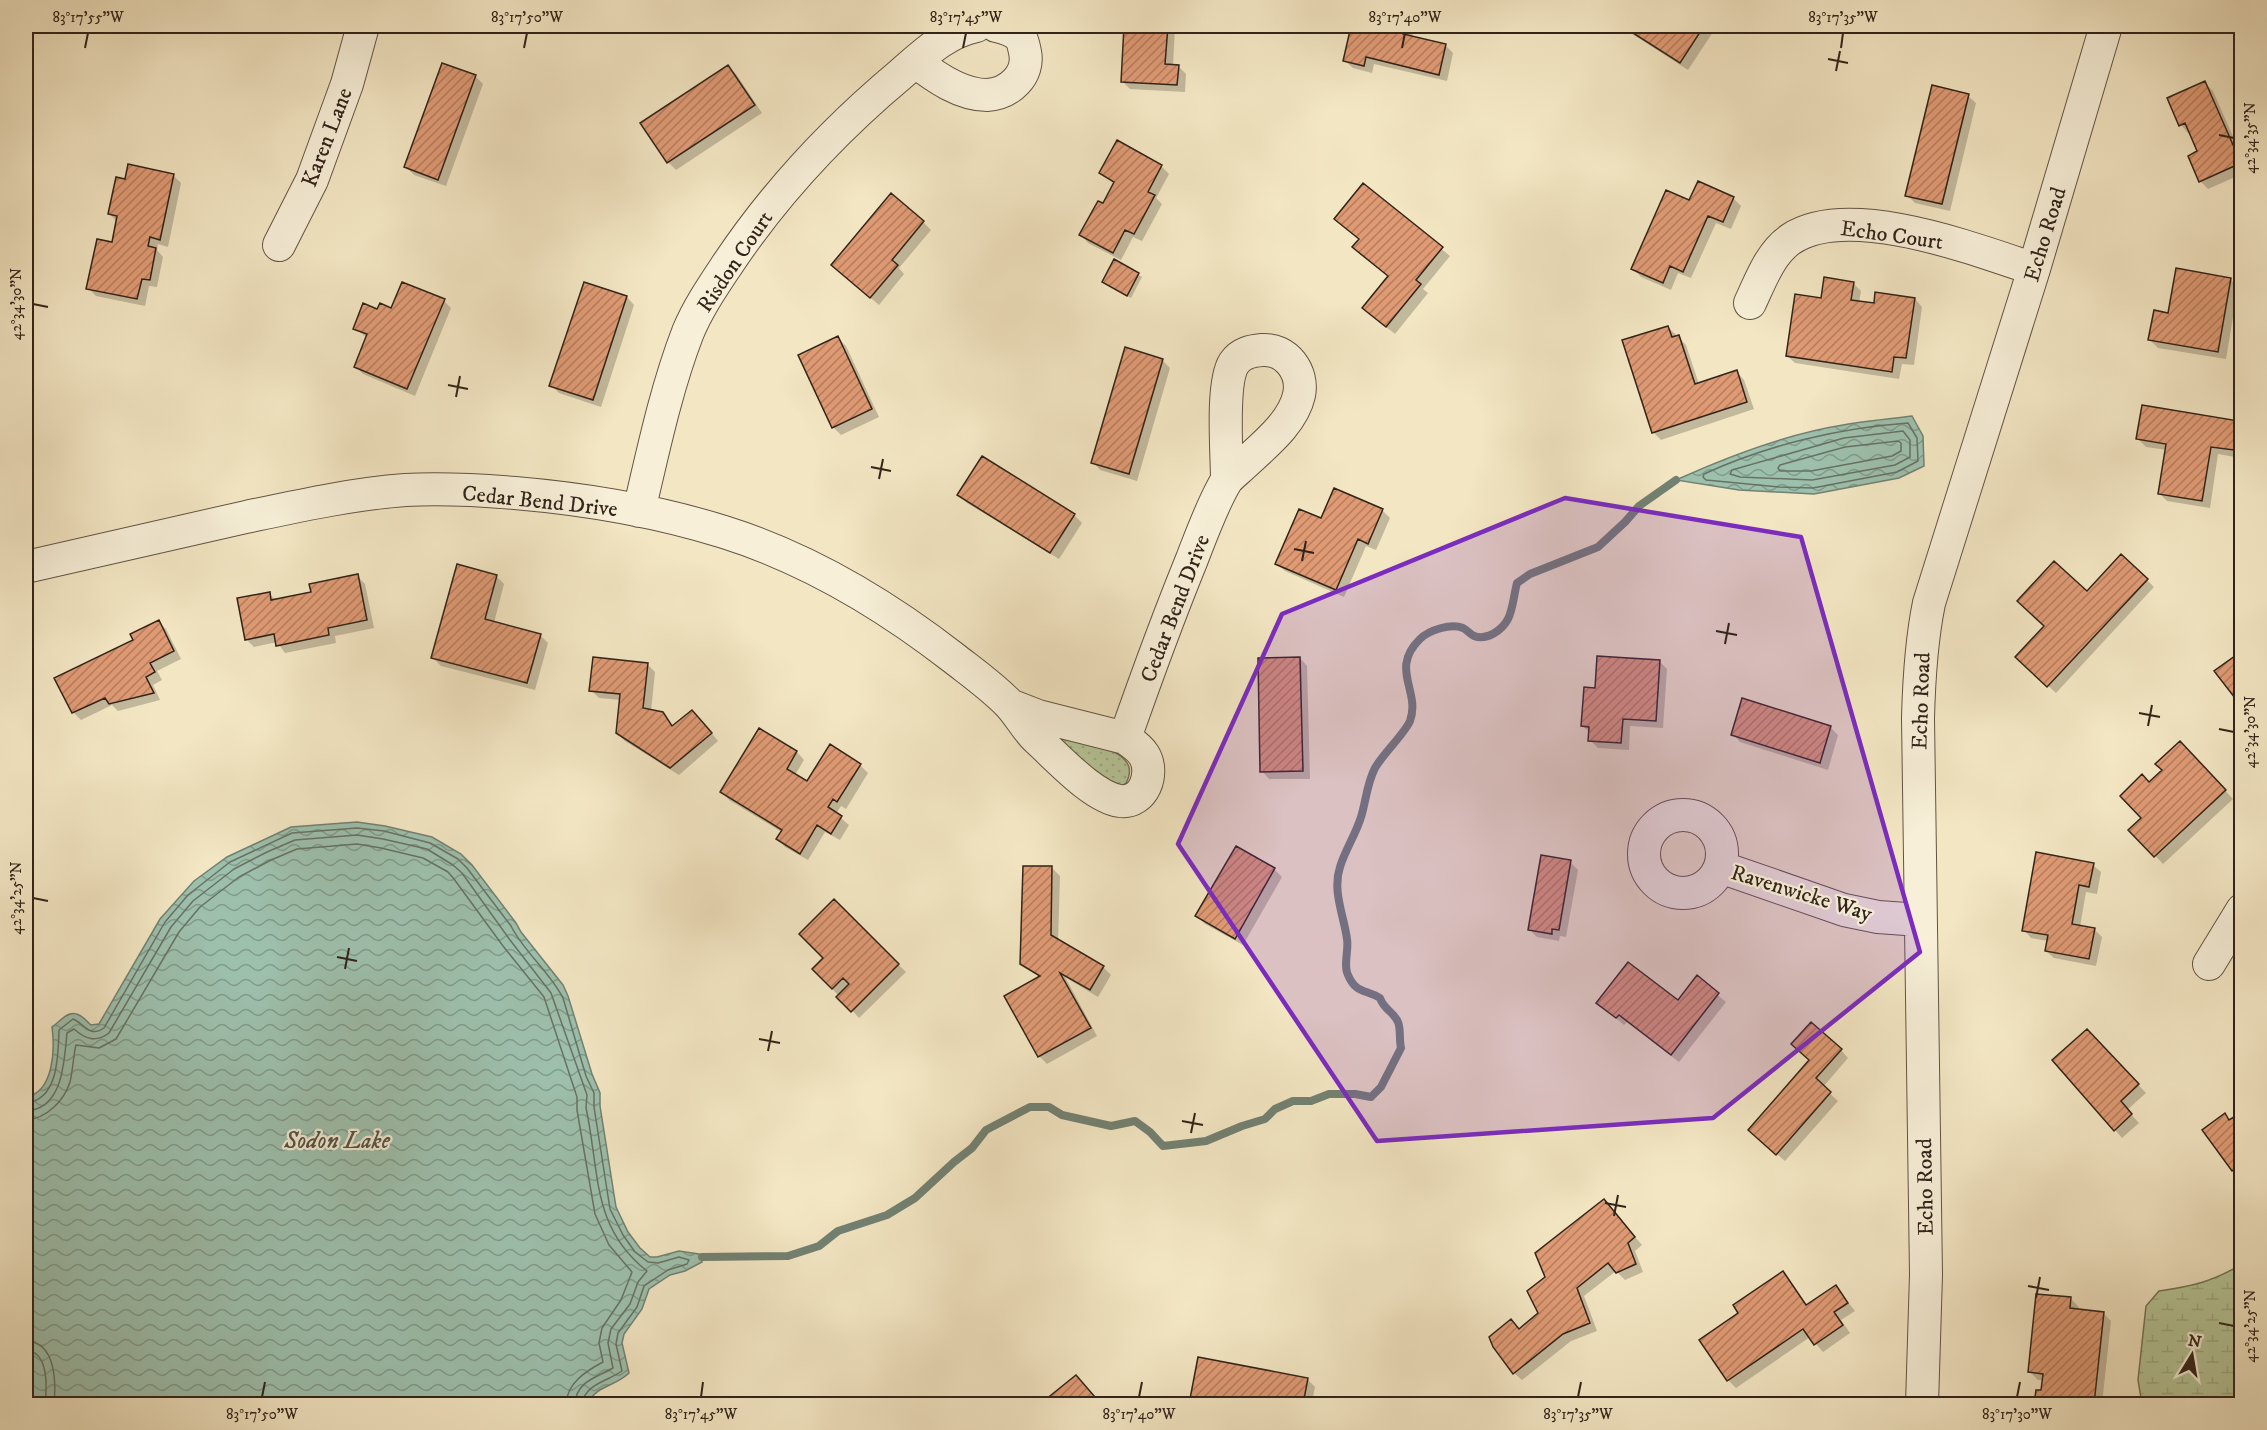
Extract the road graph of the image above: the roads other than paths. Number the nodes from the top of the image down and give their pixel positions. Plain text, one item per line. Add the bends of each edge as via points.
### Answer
1 (363, 26) edge
2 (976, 26) edge
3 (996, 26) edge
4 (2106, 26) edge
5 (916, 62) junction
6 (279, 245) dead end
7 (2034, 269) junction
8 (1750, 303) dead end
9 (1227, 480) dead end
10 (639, 511) junction
11 (26, 567) edge
12 (1010, 705) junction
13 (1125, 738) junction
14 (1720, 867) dead end
15 (2241, 910) edge
16 (1920, 920) junction
17 (2209, 964) dead end
18 (1922, 1404) edge

1 - 6 street, Karen Lane via 347,84 312,180
2 - 5 street, Risdon Court via 955,33
3 - 5 street via 1008,28 1022,39 1026,56 1017,81 1004,92 967,92
4 - 7 street, Echo Road
5 - 10 street, Risdon Court via 871,99 793,178 736,251 701,306 674,375
7 - 8 street, Echo Court via 1925,235 1831,225 1809,229 1790,239 1777,252
7 - 16 street, Echo Road via 1923,630 1918,718
9 - 13 street, Cedar Bend Drive via 1164,626
10 - 11 street, Cedar Bend Drive via 545,495 406,490 275,511
10 - 12 street, Cedar Bend Drive via 726,533 813,569 920,634
12 - 13 street, Cedar Bend Drive
12 - 13 street, Cedar Bend Drive via 1031,734 1066,766 1095,790 1122,801 1142,793 1149,774 1144,755
14 - 16 street, Ravenwicke Way via 1844,910
15 - 17 street
16 - 18 street, Echo Road via 1926,1275

